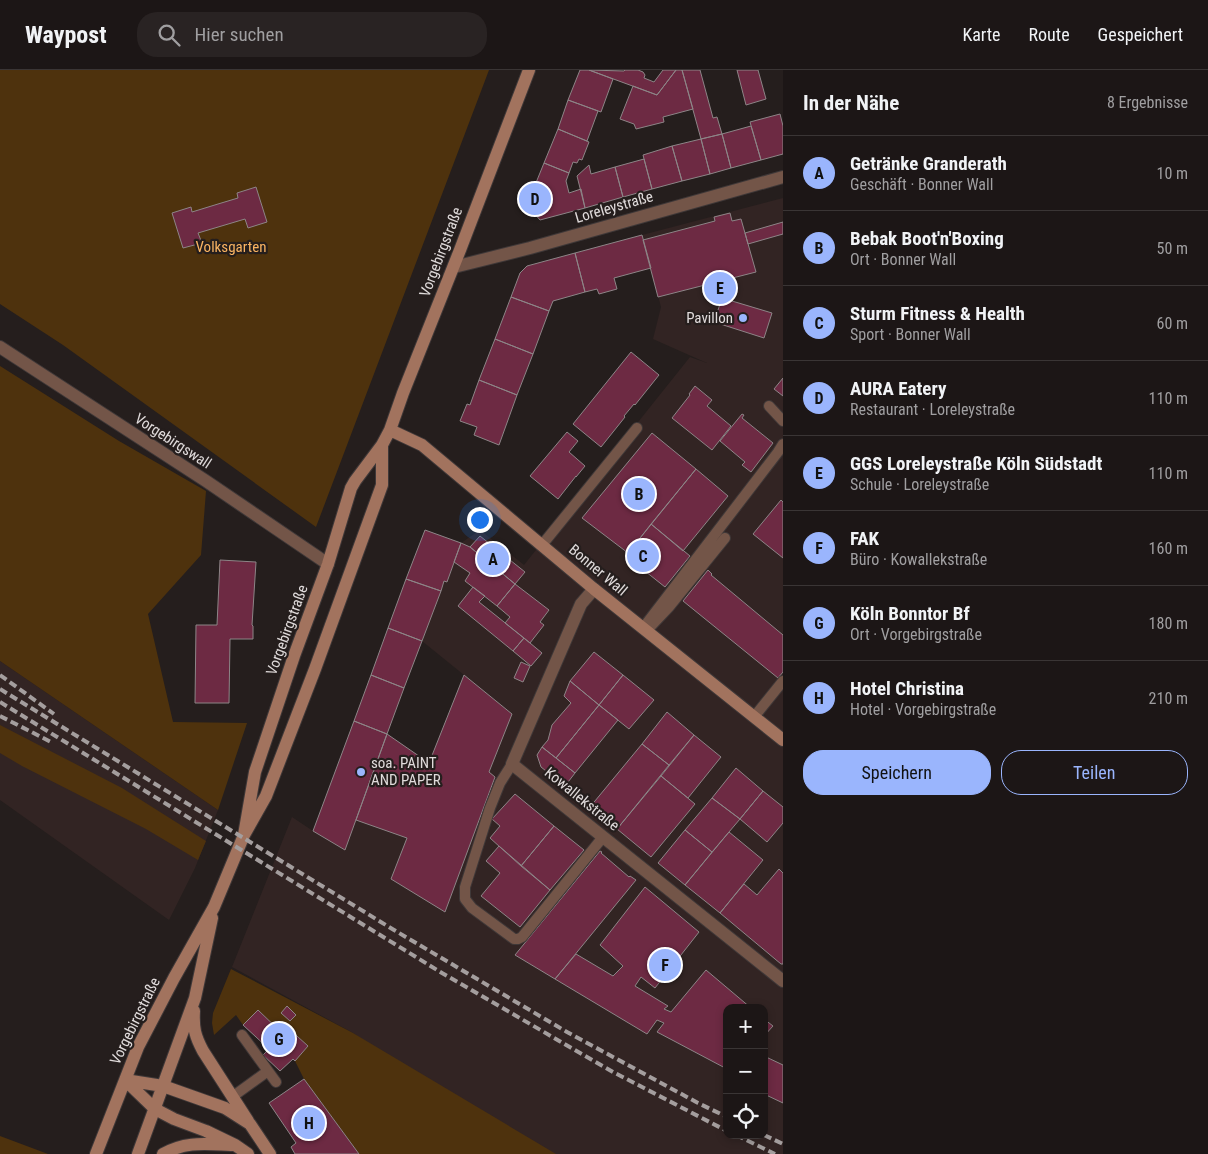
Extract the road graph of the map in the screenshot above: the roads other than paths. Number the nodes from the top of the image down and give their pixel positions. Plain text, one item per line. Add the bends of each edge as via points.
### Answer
1 (529, 70) edge
2 (783, 177) edge
3 (454, 267) junction
4 (0, 346) edge
5 (769, 406) dead end
6 (783, 421) edge
7 (637, 428) dead end
8 (390, 430) junction
9 (783, 444) edge
10 (382, 445) junction
11 (725, 538) dead end
12 (542, 545) junction
13 (328, 564) junction
14 (594, 589) junction
15 (645, 629) junction
16 (783, 681) edge
17 (754, 717) junction
18 (783, 740) edge
19 (512, 764) junction
20 (244, 835) junction
21 (603, 837) junction
22 (214, 907) junction
23 (783, 981) edge
24 (195, 998) junction
25 (242, 1035) dead end
26 (268, 1071) junction
27 (125, 1080) junction
28 (276, 1082) dead end
29 (164, 1086) junction
30 (232, 1097) junction
31 (155, 1109) junction
32 (250, 1124) junction
33 (235, 1145) junction
34 (96, 1154) edge
35 (138, 1154) edge
36 (163, 1154) edge
37 (248, 1154) edge
38 (270, 1154) edge

1 - 3 main road, Vorgebirgstraße
2 - 3 street, Loreleystraße
3 - 8 main road, Vorgebirgstraße
4 - 13 street, Vorgebirgswall
5 - 6 lane
7 - 12 lane
8 - 10 main road, Vorgebirgstraße
8 - 12 main road, Bonner Wall via 422,445
9 - 15 lane
10 - 13 main road, Vorgebirgstraße via 351,488
10 - 20 main road, Vorgebirgstraße via 382,485 266,796
11 - 15 lane via 669,607
12 - 14 main road, Bonner Wall
13 - 20 main road, Vorgebirgstraße via 255,772
14 - 15 main road, Bonner Wall
14 - 19 street via 581,604
15 - 17 main road, Bonner Wall
16 - 17 lane
17 - 18 main road, Bonner Wall
19 - 21 street, Kowallekstraße
19 - 21 lane via 490,808 465,887 465,898 472,908 514,939 522,937
20 - 22 main road, Vorgebirgstraße
21 - 23 street, Kowallekstraße
22 - 24 main road, Vorgebirgstraße
22 - 27 main road, Vorgebirgstraße via 138,1047
24 - 29 main road, Vorgebirgstraße
24 - 30 main road via 193,1023 197,1038
25 - 26 lane
26 - 28 lane
26 - 30 lane
27 - 29 main road
27 - 31 main road
27 - 34 main road, Vorgebirgstraße
29 - 31 main road, Vorgebirgstraße
29 - 32 main road via 225,1108
30 - 32 main road
31 - 33 main road
31 - 35 main road, Vorgebirgstraße
32 - 38 main road
33 - 36 main road via 190,1144
33 - 37 main road

